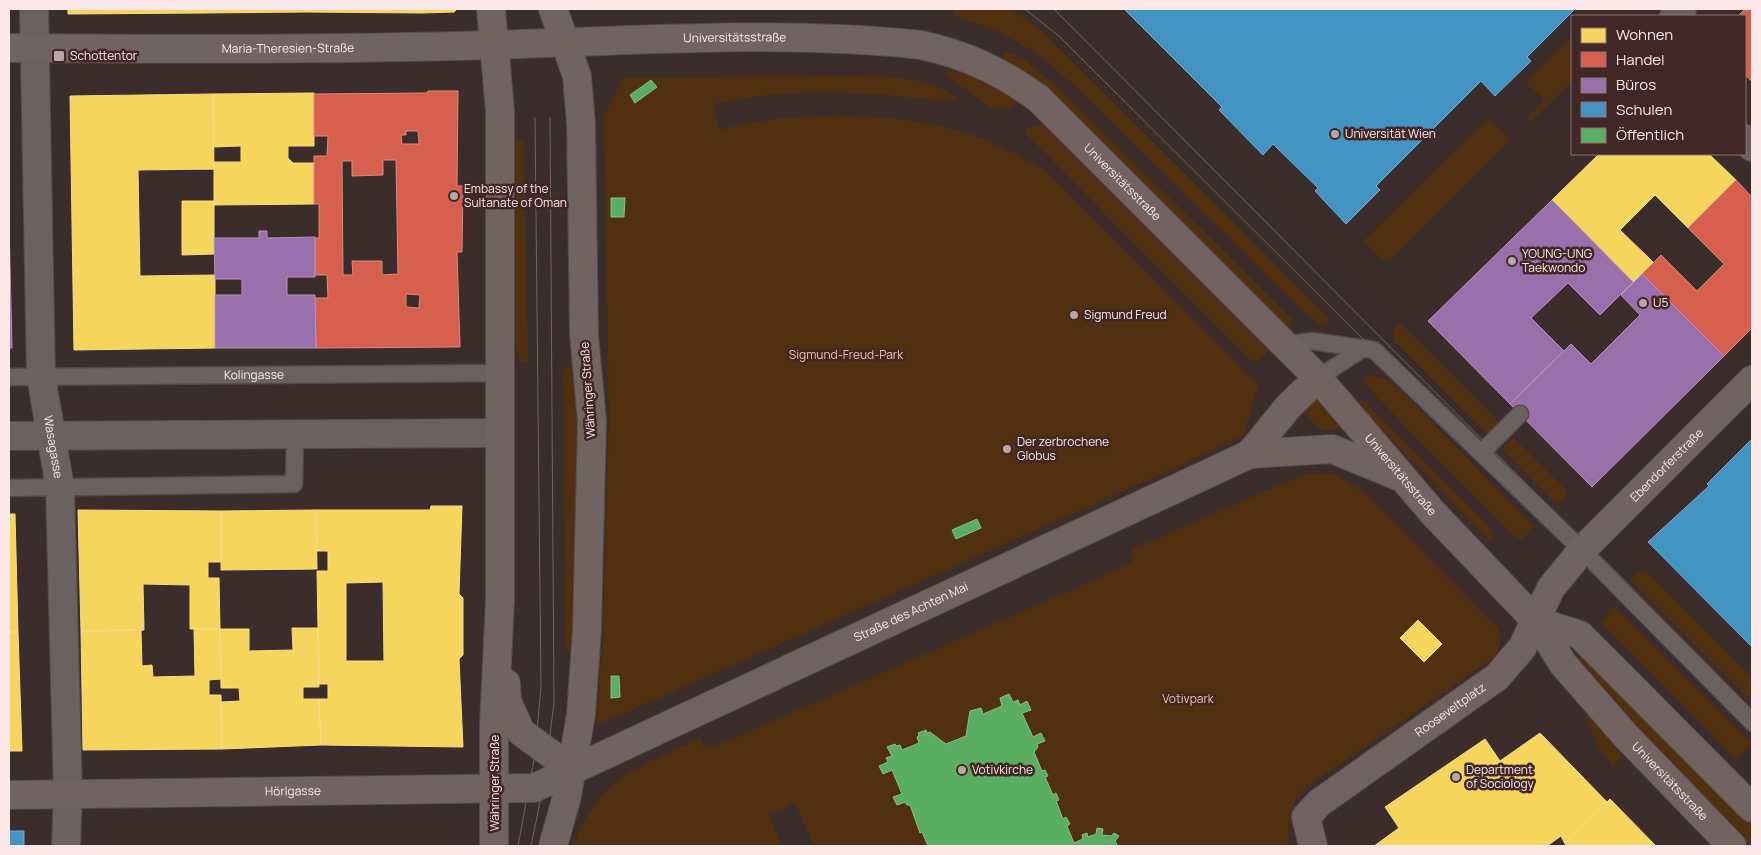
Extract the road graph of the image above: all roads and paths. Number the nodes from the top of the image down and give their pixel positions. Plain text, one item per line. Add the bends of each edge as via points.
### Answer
1 (34, 9) edge
2 (491, 9) edge
3 (553, 9) edge
4 (566, 41) junction
5 (493, 45) junction
6 (21, 48) edge
7 (1285, 345) junction
8 (1362, 348) junction
9 (500, 372) junction
10 (41, 376) junction
11 (9, 377) edge
12 (1318, 378) junction
13 (1752, 380) edge
14 (1520, 414) dead end
15 (499, 432) junction
16 (295, 434) junction
17 (9, 436) edge
18 (51, 436) junction
19 (1482, 453) junction
20 (1250, 454) junction
21 (1402, 478) junction
22 (9, 488) edge
23 (60, 488) junction
24 (1582, 550) junction
25 (500, 600) junction
26 (1536, 621) junction
27 (1752, 722) edge
28 (573, 770) junction
29 (496, 788) junction
30 (9, 795) edge
31 (68, 796) junction
32 (1752, 808) edge
33 (66, 846) edge
34 (494, 846) edge
35 (553, 846) edge
36 (1312, 846) edge
37 (1732, 846) edge

1 - 6 street, Wasagasse
2 - 5 main road, Währinger Straße
3 - 4 main road, Währinger Straße
4 - 5 main road, Maria-Theresien-Straße
4 - 7 main road, Universitätsstraße via 756,38 893,42 946,51 992,68 1038,98
4 - 28 main road, Währinger Straße via 577,76 581,124 584,334 592,421 587,629
5 - 6 main road, Maria-Theresien-Straße
5 - 9 main road, Währinger Straße via 500,111
6 - 10 street, Wasagasse
7 - 8 lane via 1312,341
7 - 12 main road, Universitätsstraße
8 - 12 lane
8 - 19 lane via 1374,350
9 - 10 lane, Kolingasse
9 - 15 main road, Währinger Straße
10 - 11 lane, Kolingasse
10 - 18 street, Wasagasse
12 - 20 main road, Straße des Achten Mai via 1288,407
12 - 21 main road, Universitätsstraße
13 - 24 main road, Ebendorferstraße
14 - 19 lane
15 - 16 street
15 - 25 main road, Währinger Straße
16 - 18 street
16 - 23 lane via 294,484
17 - 18 street
18 - 23 street, Wasagasse
19 - 24 lane
20 - 21 main road, Straße des Achten Mai via 1332,449
20 - 28 main road, Straße des Achten Mai
21 - 26 main road, Universitätsstraße
22 - 23 lane
23 - 31 street, Wasagasse
24 - 26 main road, Rooseveltplatz via 1551,588
24 - 27 lane
25 - 28 main road, Währinger Straße via 507,701 514,720 521,732
25 - 29 main road, Währinger Straße via 494,725
26 - 32 main road, Universitätsstraße via 1580,635
26 - 36 main road, Rooseveltplatz via 1522,648 1497,678 1319,803 1306,817
26 - 37 main road, Universitätsstraße via 1575,678
28 - 29 main road, Hörlgasse via 534,788
28 - 35 main road, Währinger Straße
29 - 31 main road, Hörlgasse
29 - 34 main road, Währinger Straße
30 - 31 main road, Hörlgasse
31 - 33 street, Wasagasse

